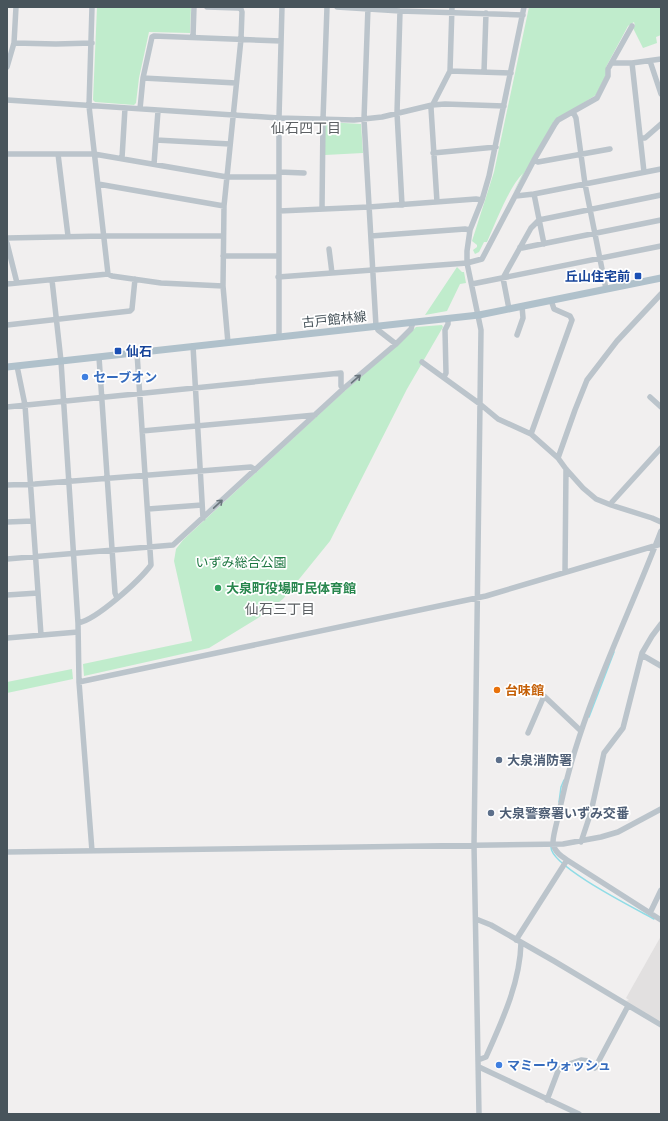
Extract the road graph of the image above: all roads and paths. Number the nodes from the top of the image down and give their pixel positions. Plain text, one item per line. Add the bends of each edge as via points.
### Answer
1 (16, 7) edge
2 (92, 7) edge
3 (194, 7) edge
4 (207, 7) edge
5 (282, 7) edge
6 (327, 7) edge
7 (337, 7) edge
8 (524, 7) edge
9 (368, 8) edge
10 (452, 10) edge
11 (400, 11) junction
12 (486, 14) junction
13 (523, 15) junction
14 (632, 26) dead end
15 (193, 37) junction
16 (241, 39) junction
17 (281, 41) junction
18 (14, 43) junction
19 (92, 43) junction
20 (9, 55) edge
21 (661, 59) edge
22 (650, 61) junction
23 (612, 63) junction
24 (632, 63) junction
25 (7, 67) edge
26 (450, 71) junction
27 (484, 72) junction
28 (511, 73) junction
29 (143, 78) junction
30 (236, 83) junction
31 (661, 94) edge
32 (7, 100) edge
33 (432, 105) junction
34 (89, 106) junction
35 (504, 106) junction
36 (125, 108) junction
37 (140, 109) junction
38 (158, 111) junction
39 (574, 112) junction
40 (397, 113) junction
41 (233, 115) junction
42 (279, 118) junction
43 (323, 119) junction
44 (364, 120) junction
45 (661, 124) edge
46 (641, 138) junction
47 (156, 140) junction
48 (230, 144) junction
49 (496, 147) junction
50 (610, 149) dead end
51 (433, 153) junction
52 (7, 154) edge
53 (58, 154) junction
54 (94, 154) junction
55 (581, 154) junction
56 (122, 158) junction
57 (534, 160) junction
58 (154, 164) junction
59 (661, 169) edge
60 (644, 172) junction
61 (304, 173) dead end
62 (279, 174) junction
63 (227, 177) junction
64 (98, 184) junction
65 (585, 184) junction
66 (534, 194) junction
67 (661, 195) edge
68 (516, 196) junction
69 (482, 200) junction
70 (437, 202) junction
71 (402, 205) junction
72 (224, 206) junction
73 (369, 207) junction
74 (322, 209) junction
75 (590, 210) junction
76 (279, 211) junction
77 (539, 220) junction
78 (661, 220) edge
79 (470, 230) junction
80 (595, 233) junction
81 (68, 236) junction
82 (103, 236) junction
83 (223, 236) junction
84 (371, 236) junction
85 (7, 238) edge
86 (7, 243) edge
87 (544, 244) junction
88 (661, 246) edge
89 (520, 247) junction
90 (329, 249) dead end
91 (223, 256) junction
92 (278, 256) junction
93 (600, 258) junction
94 (467, 263) junction
95 (373, 270) junction
96 (332, 273) junction
97 (108, 274) junction
98 (278, 277) junction
99 (503, 278) junction
100 (661, 278) edge
101 (134, 279) junction
102 (52, 280) junction
103 (17, 283) junction
104 (7, 284) edge
105 (472, 284) junction
106 (223, 286) junction
107 (606, 289) junction
108 (661, 294) edge
109 (551, 300) junction
110 (522, 306) junction
111 (509, 308) junction
112 (478, 315) junction
113 (448, 318) junction
114 (56, 319) junction
115 (413, 322) junction
116 (7, 325) edge
117 (376, 326) junction
118 (517, 335) dead end
119 (279, 337) junction
120 (228, 342) junction
121 (396, 344) junction
122 (193, 346) junction
123 (137, 353) junction
124 (99, 357) junction
125 (61, 361) junction
126 (422, 362) dead end
127 (17, 366) junction
128 (7, 367) edge
129 (444, 377) junction
130 (195, 387) junction
131 (344, 389) junction
132 (140, 393) junction
133 (103, 397) junction
134 (650, 397) dead end
135 (63, 401) junction
136 (480, 404) junction
137 (25, 405) junction
138 (7, 407) edge
139 (661, 408) edge
140 (315, 415) junction
141 (198, 426) junction
142 (142, 431) junction
143 (531, 434) junction
144 (661, 448) edge
145 (558, 458) junction
146 (566, 469) junction
147 (255, 470) junction
148 (200, 471) junction
149 (146, 475) junction
150 (108, 478) junction
151 (69, 481) junction
152 (31, 484) junction
153 (7, 485) edge
154 (202, 505) junction
155 (611, 505) junction
156 (148, 509) junction
157 (203, 518) junction
158 (34, 521) junction
159 (7, 522) edge
160 (661, 522) edge
161 (661, 531) edge
162 (658, 545) edge
163 (151, 547) junction
164 (112, 551) junction
165 (73, 554) junction
166 (36, 558) junction
167 (7, 559) edge
168 (565, 572) junction
169 (38, 592) junction
170 (7, 595) edge
171 (117, 598) junction
172 (478, 598) junction
173 (78, 623) junction
174 (661, 624) edge
175 (78, 632) junction
176 (41, 635) junction
177 (7, 638) edge
178 (642, 655) junction
179 (661, 666) edge
180 (79, 682) junction
181 (581, 732) junction
182 (528, 734) dead end
183 (661, 809) edge
184 (581, 842) junction
185 (553, 844) junction
186 (474, 845) junction
187 (92, 851) junction
188 (7, 852) edge
189 (567, 860) junction
190 (661, 890) edge
191 (650, 913) junction
192 (476, 919) junction
193 (661, 920) edge
194 (518, 941) junction
195 (628, 1006) junction
196 (661, 1025) edge
197 (478, 1060) junction
198 (478, 1067) junction
199 (547, 1100) junction
200 (480, 1114) edge
201 (579, 1114) edge

1 - 18 street
2 - 19 street
3 - 15 street
4 - 16 street via 241,9
5 - 17 street
6 - 43 street
7 - 9 street
8 - 13 street
9 - 11 street
9 - 44 street
10 - 11 street
10 - 12 street
10 - 26 street
11 - 40 street
12 - 13 street
12 - 27 street
13 - 28 street
14 - 23 street
15 - 16 street
15 - 29 street via 152,37
16 - 17 street
16 - 30 street
17 - 42 street
18 - 19 street
18 - 20 street
19 - 34 street
20 - 25 street
21 - 22 street
22 - 24 street
22 - 31 street
23 - 24 street
23 - 39 street via 597,98
24 - 46 street
26 - 27 street
26 - 33 street
27 - 28 street
28 - 35 street
29 - 30 street
29 - 37 street
30 - 41 street
32 - 34 street
33 - 35 street
33 - 40 street
33 - 51 street via 430,108
34 - 36 street
34 - 54 street
35 - 49 street
36 - 37 street
36 - 56 street
37 - 38 street
38 - 41 street
38 - 47 street
39 - 55 street
39 - 57 street via 557,121
40 - 44 street
40 - 71 street
41 - 42 street
41 - 48 street
42 - 43 street
42 - 62 street
43 - 44 street
43 - 74 street
44 - 73 street
45 - 46 street via 645,138
46 - 60 street
47 - 48 street
47 - 58 street
48 - 63 street
49 - 51 street
49 - 69 street
50 - 55 street
51 - 70 street
52 - 53 street
53 - 54 street
53 - 81 street
54 - 56 street
54 - 64 street
55 - 57 street via 538,162
55 - 65 street
56 - 58 street
57 - 68 street
58 - 63 street
59 - 60 street
60 - 65 street
61 - 62 street
62 - 63 street
62 - 76 street
63 - 72 street
64 - 72 street
64 - 82 street
65 - 66 street
65 - 75 street
66 - 68 street
66 - 77 street
67 - 75 street
68 - 94 street via 485,256 479,261
69 - 70 street
69 - 79 street
70 - 71 street
71 - 73 street
72 - 83 street
73 - 74 street
73 - 84 street
74 - 76 street
75 - 77 street
75 - 80 street
76 - 92 street
77 - 87 street
77 - 89 street
78 - 80 street
79 - 84 street
79 - 94 street
80 - 87 street
80 - 93 street
81 - 82 street
81 - 85 street
82 - 83 street
82 - 97 street
83 - 91 street
84 - 95 street
86 - 103 street
87 - 89 street
88 - 93 street
89 - 99 street
90 - 96 street
91 - 92 street
91 - 106 street
92 - 98 street
93 - 99 street
93 - 107 street
94 - 95 street
94 - 105 street
95 - 96 street
95 - 117 street
96 - 98 street
97 - 101 street
97 - 102 street
98 - 119 street
99 - 105 street
99 - 111 street
100 - 107 main road, 古戸館林線
101 - 106 street
101 - 114 street via 130,311
102 - 103 street
102 - 114 street
103 - 104 street
105 - 112 street
106 - 120 street
107 - 109 main road, 古戸館林線
108 - 145 street via 617,341 587,380
109 - 110 main road, 古戸館林線
109 - 143 street via 554,309 570,316 572,320
110 - 111 main road, 古戸館林線
110 - 118 street via 523,318
111 - 112 main road, 古戸館林線
112 - 113 main road, 古戸館林線
112 - 136 street via 481,330
113 - 115 main road, 古戸館林線
113 - 129 street
114 - 116 street
114 - 125 street
115 - 117 main road, 古戸館林線
115 - 121 street via 411,329
117 - 119 main road, 古戸館林線
117 - 121 street
119 - 120 main road, 古戸館林線
120 - 122 main road, 古戸館林線
131 -> 121 street
122 - 123 main road, 古戸館林線
122 - 130 street
123 - 124 main road, 古戸館林線
123 - 132 street
124 - 125 main road, 古戸館林線
124 - 133 street
125 - 127 main road, 古戸館林線
125 - 135 street
126 - 129 street
127 - 128 main road, 古戸館林線
127 - 137 street
129 - 136 street
130 - 131 street via 341,373 341,386
130 - 132 street
130 - 141 street
131 - 140 street
132 - 133 street
132 - 142 street
133 - 135 street
133 - 150 street
134 - 139 street
135 - 137 street
135 - 151 street
136 - 143 street via 498,419
136 - 172 street
137 - 138 street
137 - 152 street
140 - 141 street
140 - 147 street
141 - 142 street
141 - 148 street
142 - 149 street
143 - 145 street
144 - 155 street
145 - 146 street
146 - 155 street via 596,499
146 - 168 street
147 - 148 street via 251,467
157 -> 147 street
148 - 149 street
148 - 154 street
149 - 150 street
149 - 156 street
150 - 151 street
150 - 164 street
151 - 152 street
151 - 165 street
152 - 153 street
152 - 158 street
154 - 156 street
154 - 157 street
155 - 160 street
156 - 163 street
157 - 163 street via 174,545
158 - 159 street
158 - 166 street
161 - 162 street
162 - 168 street
162 - 181 street via 617,638
163 - 164 street
163 - 171 street via 151,565
164 - 165 street
164 - 171 street
165 - 166 street
165 - 173 street
166 - 167 street
166 - 169 street
168 - 172 street
169 - 170 street
169 - 176 street
171 - 173 street
172 - 180 street
172 - 186 street
173 - 175 street
174 - 178 street
175 - 176 street
175 - 180 street
176 - 177 street
178 - 179 street
178 - 184 street via 623,728 604,753 591,812
180 - 187 street
181 - 182 street via 544,696
181 - 185 street
183 - 184 street via 618,832
184 - 185 street
185 - 186 street
185 - 189 street via 557,853
186 - 187 street
186 - 192 street
187 - 188 street
189 - 191 street
189 - 194 street
190 - 191 street
191 - 193 street
192 - 194 street
192 - 197 street
194 - 195 street
194 - 197 street via 521,958 518,974 486,1057
195 - 196 street
195 - 199 street via 595,1068 589,1061 581,1060 563,1066 558,1071
197 - 198 street
198 - 199 street
198 - 200 street
199 - 201 street

